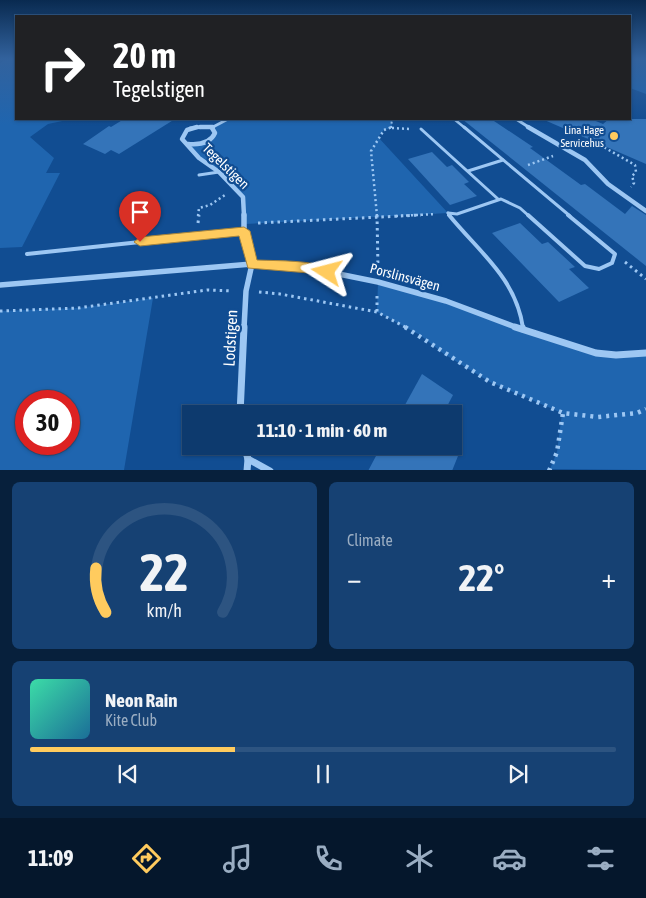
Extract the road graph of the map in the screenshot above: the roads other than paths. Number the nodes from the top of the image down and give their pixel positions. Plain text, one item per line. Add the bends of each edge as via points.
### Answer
1 (226, 120) edge
2 (455, 120) edge
3 (518, 120) edge
4 (212, 128) junction
5 (421, 128) road end
6 (187, 144) junction
7 (503, 160) junction
8 (468, 171) junction
9 (219, 172) junction
10 (200, 175) dead end
11 (498, 199) junction
12 (646, 212) edge
13 (244, 231) junction
14 (27, 254) dead end
15 (252, 264) junction
16 (0, 285) edge
17 (523, 330) junction
18 (646, 353) edge
19 (240, 405) edge
20 (247, 455) edge
21 (248, 459) junction
22 (247, 470) edge
23 (270, 470) edge

1 - 4 street, Tegelstigen
2 - 7 lane
3 - 12 street via 585,160 608,184
4 - 6 street, Tegelstigen via 215,132 211,140 198,145
4 - 6 street, Tegelstigen via 200,126 186,130 182,139
5 - 8 lane
6 - 9 street, Tegelstigen via 199,158
7 - 8 lane
7 - 11 lane via 615,254 615,259 599,269 585,266 520,208
8 - 11 lane
9 - 10 lane
9 - 13 street, Tegelstigen via 244,197
11 - 17 lane via 457,214 448,213 508,281 523,317
13 - 14 lane
13 - 15 street, Tegelstigen
15 - 16 street, Porslinsvägen
15 - 17 street, Porslinsvägen via 309,268 378,282 446,301
15 - 19 street, Lodstigen via 246,291
17 - 18 street, Porslinsvägen via 596,353
20 - 21 street
21 - 22 street
21 - 23 street

